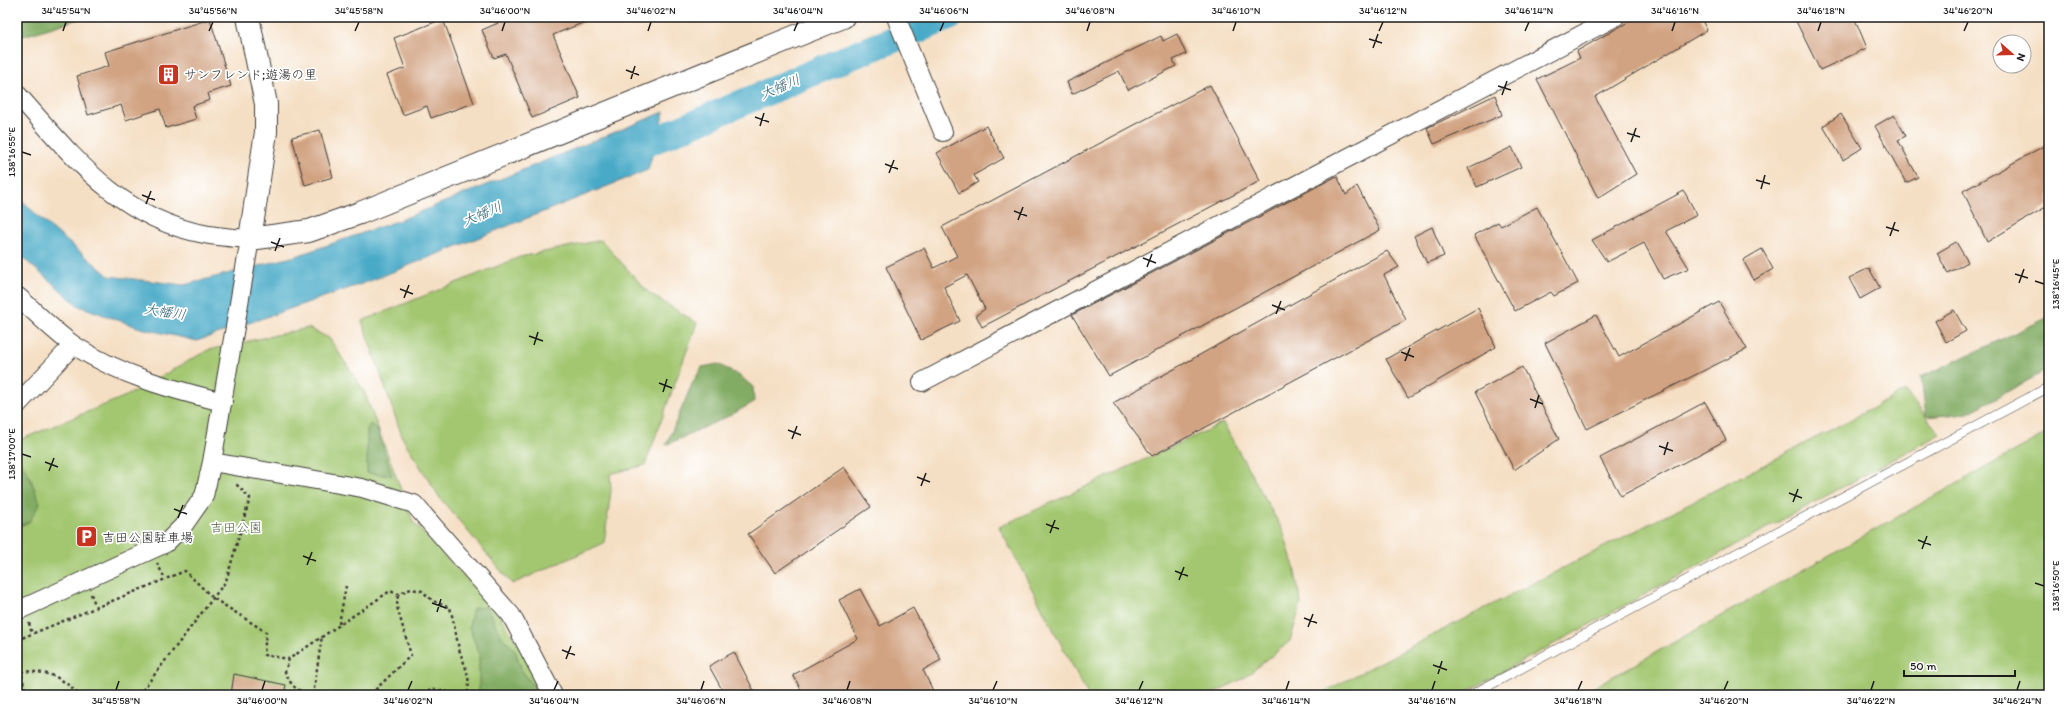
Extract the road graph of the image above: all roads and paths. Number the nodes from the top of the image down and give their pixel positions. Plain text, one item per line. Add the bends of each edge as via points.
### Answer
1 (248, 17) edge
2 (843, 17) edge
3 (896, 17) edge
4 (1616, 17) edge
5 (17, 94) edge
6 (943, 132) dead end
7 (250, 239) junction
8 (17, 296) edge
9 (74, 345) junction
10 (922, 382) dead end
11 (2049, 387) edge
12 (222, 402) junction
13 (17, 405) edge
14 (212, 462) junction
15 (234, 482) dead end
16 (346, 586) dead end
17 (398, 594) junction
18 (213, 598) junction
19 (17, 610) edge
20 (339, 624) junction
21 (322, 636) junction
22 (17, 640) edge
23 (289, 659) junction
24 (17, 664) edge
25 (21, 671) junction
26 (26, 695) edge
27 (79, 695) edge
28 (139, 695) edge
29 (313, 695) edge
30 (373, 695) edge
31 (423, 695) edge
32 (464, 695) edge
33 (467, 695) edge
34 (553, 695) edge
35 (1470, 695) edge

1 - 7 street via 266,104 266,132
2 - 7 street via 360,213 309,231
3 - 6 street
4 - 10 street
5 - 7 street via 81,165 110,192 147,214 179,228 205,235
7 - 12 street
8 - 9 street
9 - 12 street via 118,370 168,389
9 - 13 street
11 - 35 lane
12 - 14 street
14 - 19 street via 204,496 183,526 166,542
14 - 34 street via 362,488 414,504 511,616
15 - 18 path via 250,498 226,581
16 - 20 path
17 - 20 path via 390,591
17 - 30 path via 397,607 411,655 374,690
17 - 33 path via 412,589 422,591 433,601 450,608 460,649 468,668 470,687
18 - 22 path via 185,571
18 - 23 path via 266,632 264,655
18 - 28 path
20 - 21 path
21 - 23 path
21 - 29 path
23 - 29 path via 285,672 288,679 299,692
24 - 25 path
25 - 26 path
25 - 27 path via 58,676
31 - 32 path via 432,689

